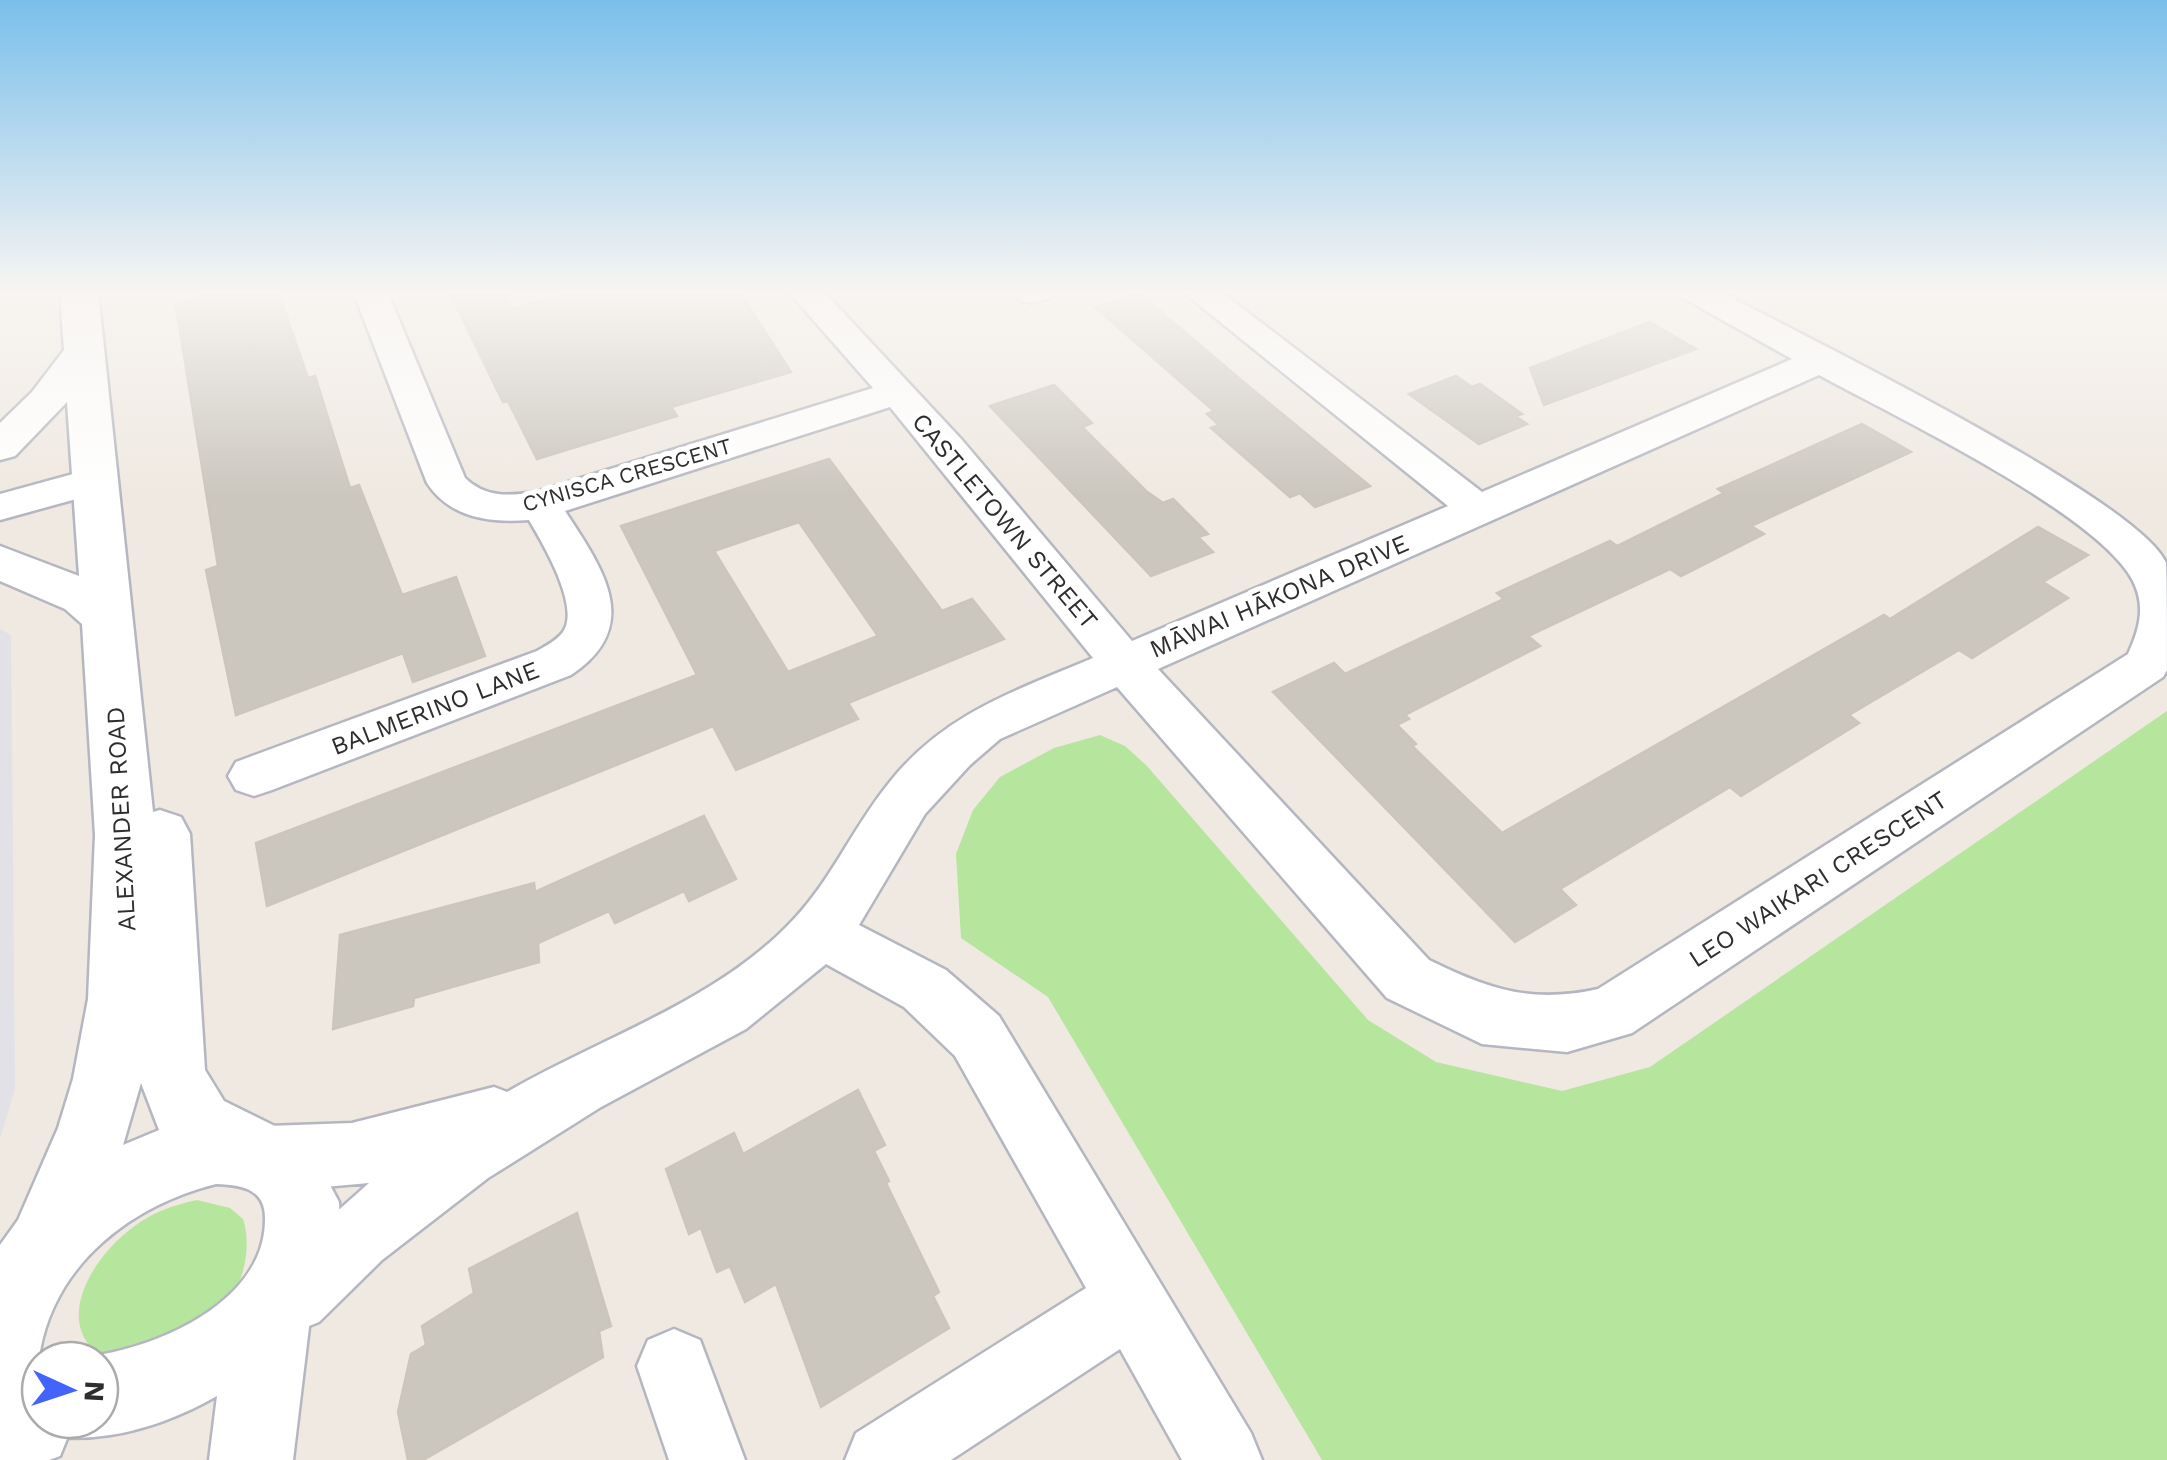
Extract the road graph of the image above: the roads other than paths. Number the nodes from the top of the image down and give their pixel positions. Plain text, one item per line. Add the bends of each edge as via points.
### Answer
1 (77, 359) edge
2 (85, 359) edge
3 (398, 359) edge
4 (865, 359) edge
5 (1287, 359) edge
6 (1822, 360) joint
7 (895, 393) junction
8 (0, 447) edge
9 (95, 481) junction
10 (540, 505) junction
11 (0, 507) edge
12 (1479, 510) junction
13 (0, 562) edge
14 (107, 618) junction
15 (1124, 663) junction
16 (254, 776) dead end
17 (819, 936) junction
18 (578, 1087) junction
19 (252, 1154) junction
20 (45, 1247) junction
21 (1132, 1300) junction
22 (275, 1317) junction
23 (33, 1340) edge
24 (674, 1366) dead end
25 (120, 1434) edge
26 (251, 1460) edge
27 (707, 1460) edge
28 (882, 1460) edge
29 (1224, 1460) edge

1 - 8 street
2 - 9 street, ALEXANDER ROAD
3 - 10 street, CYNISCA CRESCENT via 447,483 460,498 509,510
4 - 7 street, CASTLETOWN STREET
5 - 12 street
6 - 12 street, MĀWAI HĀKONA DRIVE
6 - 15 street, LEO WAIKARI CRESCENT via 2060,492 2121,537 2155,579 2165,624 2146,666 1611,1014 1566,1024 1482,1016 1408,980
7 - 10 street, CYNISCA CRESCENT
7 - 15 street, CASTLETOWN STREET
9 - 11 street
9 - 14 street, ALEXANDER ROAD
10 - 16 street, BALMERINO LANE via 592,612 587,635 571,652
12 - 15 street, MĀWAI HĀKONA DRIVE
13 - 14 street via 83,597
14 - 19 street, ALEXANDER ROAD via 155,794 171,1070 184,1107 200,1126
14 - 20 street, ALEXANDER ROAD via 125,804 126,966 112,1058
15 - 17 street, MĀWAI HĀKONA DRIVE via 982,726 940,760 905,800
17 - 18 street, MĀWAI HĀKONA DRIVE via 722,1014
17 - 21 street via 927,988 978,1036
18 - 19 street, MĀWAI HĀKONA DRIVE via 410,1143 352,1155
18 - 22 street, MĀWAI HĀKONA DRIVE via 398,1202
19 - 20 street, ALEXANDER ROAD via 200,1150 160,1162 80,1210
19 - 22 street, ALEXANDER ROAD via 289,1178 302,1204 305,1237 296,1276
20 - 23 street, ALEXANDER ROAD
21 - 28 street
21 - 29 street
22 - 25 street, ALEXANDER ROAD via 218,1381 160,1420
22 - 26 street, ALEXANDER ROAD via 260,1374
24 - 27 street

